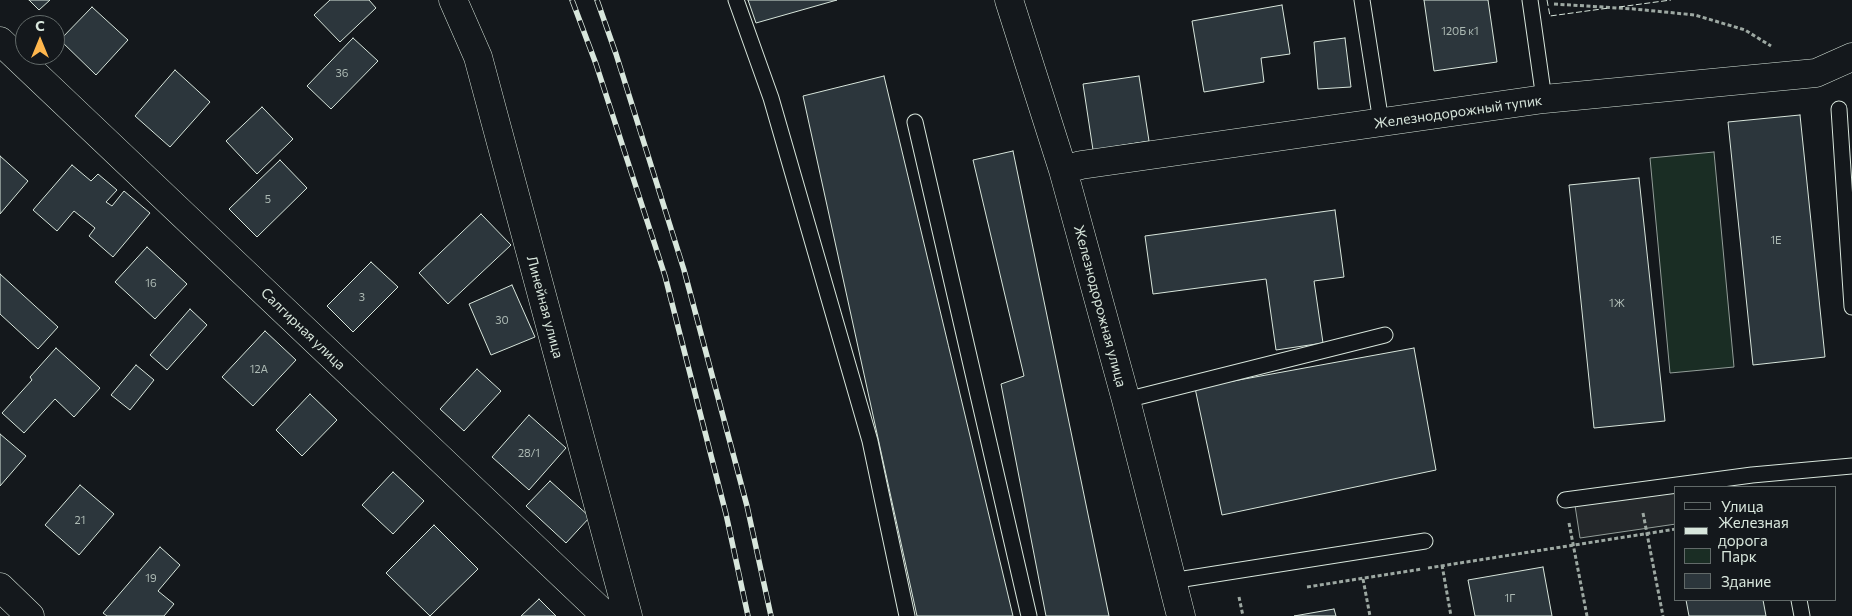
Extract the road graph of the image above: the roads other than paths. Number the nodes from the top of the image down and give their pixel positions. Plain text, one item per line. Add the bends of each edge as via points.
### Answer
1 (453, 0) edge
2 (736, 0) edge
3 (1009, 0) edge
4 (1362, 0) edge
5 (1531, 2) edge
6 (0, 41) edge
7 (1852, 57) edge
8 (1544, 99) junction
9 (1839, 109) dead end
10 (915, 122) dead end
11 (1381, 122) junction
12 (1063, 170) junction
13 (1852, 307) edge
14 (1385, 335) dead end
15 (1126, 400) junction
16 (1852, 466) edge
17 (1780, 480) edge
18 (1695, 486) edge
19 (1674, 488) edge
20 (1565, 500) road end
21 (1425, 541) dead end
22 (1171, 581) junction
23 (0, 587) edge
24 (1800, 601) edge
25 (30, 616) edge
26 (606, 616) edge
27 (628, 616) edge
28 (907, 616) edge
29 (1029, 616) edge
30 (1181, 616) edge
31 (1802, 616) edge

1 - 27 street, Линейная улица via 478,57
2 - 28 lane via 771,98 870,441
3 - 12 street, Железнодорожная улица
4 - 11 lane
5 - 8 lane
6 - 26 street, Салгирная улица
7 - 8 street, Железнодорожный тупик via 1816,73
8 - 11 street, Железнодорожный тупик
9 - 13 lane
10 - 29 lane
11 - 12 street, Железнодорожный тупик
12 - 15 street, Железнодорожная улица
14 - 15 lane
15 - 22 street, Железнодорожная улица
16 - 17 lane
17 - 18 lane
19 - 20 lane
21 - 22 lane
22 - 30 street, Железнодорожная улица
23 - 25 street
24 - 31 lane

